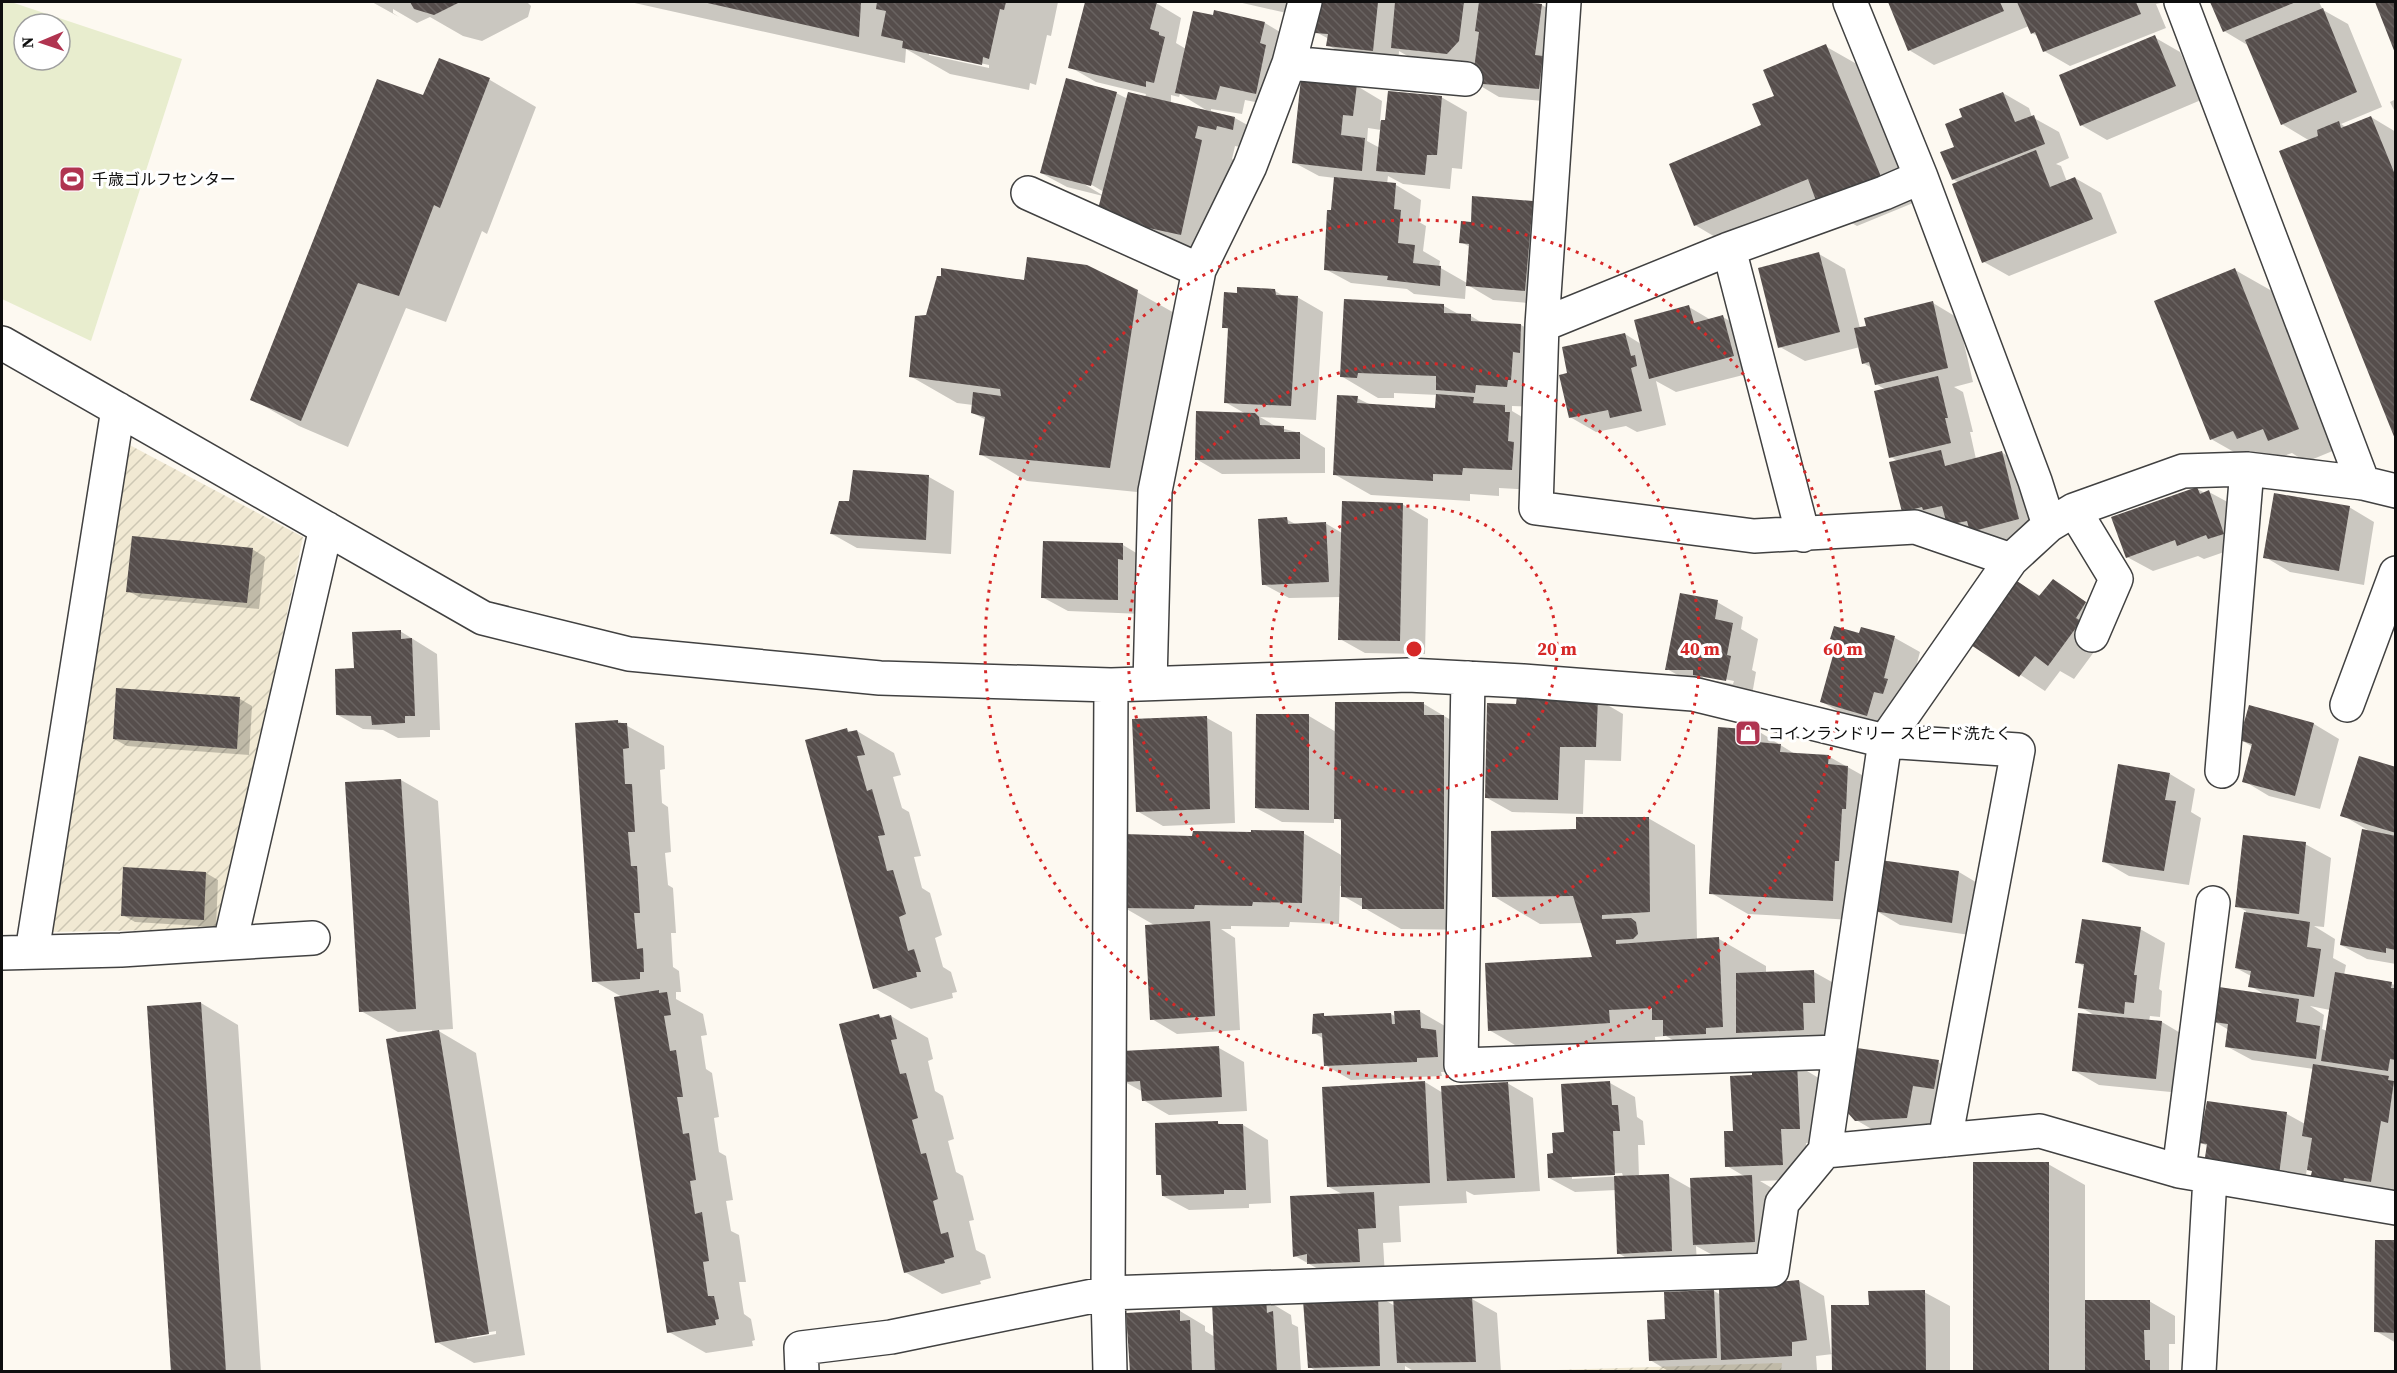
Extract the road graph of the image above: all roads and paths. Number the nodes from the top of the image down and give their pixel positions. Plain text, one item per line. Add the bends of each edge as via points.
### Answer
1 (1305, 2) edge
2 (1564, 2) edge
3 (1850, 2) edge
4 (2181, 2) edge
5 (1289, 63) junction
6 (1466, 79) dead end
7 (1921, 177) junction
8 (1028, 193) dead end
9 (1729, 249) junction
10 (1199, 270) junction
11 (1542, 325) junction
12 (2, 343) edge
13 (118, 410) junction
14 (2247, 469) junction
15 (2363, 483) junction
16 (2396, 491) edge
17 (2062, 518) junction
18 (326, 528) junction
19 (1803, 535) junction
20 (2011, 560) junction
21 (2396, 573) edge
22 (2092, 635) dead end
23 (1468, 678) junction
24 (1150, 683) junction
25 (1111, 685) junction
26 (2347, 705) dead end
27 (1885, 741) junction
28 (2222, 771) dead end
29 (2214, 903) dead end
30 (313, 938) dead end
31 (230, 943) junction
32 (17, 952) edge
33 (1839, 1052) junction
34 (1945, 1140) junction
35 (1825, 1151) junction
36 (2194, 1174) junction
37 (2396, 1208) edge
38 (1108, 1293) junction
39 (802, 1371) edge
40 (1110, 1371) edge
41 (2199, 1371) edge

1 - 5 street
2 - 11 street
3 - 7 street
4 - 15 street
5 - 6 street
5 - 10 street via 1250,166
7 - 9 street
7 - 17 street via 2035,481
8 - 10 street
9 - 11 street
9 - 19 street
10 - 24 street via 1155,490
11 - 19 street via 1536,508 1754,536
12 - 13 street
13 - 18 street
13 - 32 street
14 - 15 street
14 - 17 street via 2183,471
14 - 28 street
15 - 16 street
17 - 20 street
17 - 22 street via 2116,579
18 - 25 street via 483,618 629,654 880,678
18 - 31 street
19 - 20 street via 1915,527
20 - 27 street
21 - 26 street
23 - 24 street via 1408,675
23 - 27 street via 1694,694
23 - 33 street via 1461,1065
24 - 25 street
25 - 38 street
27 - 33 street
27 - 34 street via 2018,750
29 - 36 street
30 - 31 street
31 - 32 street
33 - 35 street
34 - 35 street
34 - 36 street via 2040,1131
35 - 38 street via 1782,1203 1772,1270
36 - 37 street
36 - 41 street
38 - 39 street via 891,1337 801,1348
38 - 40 street

